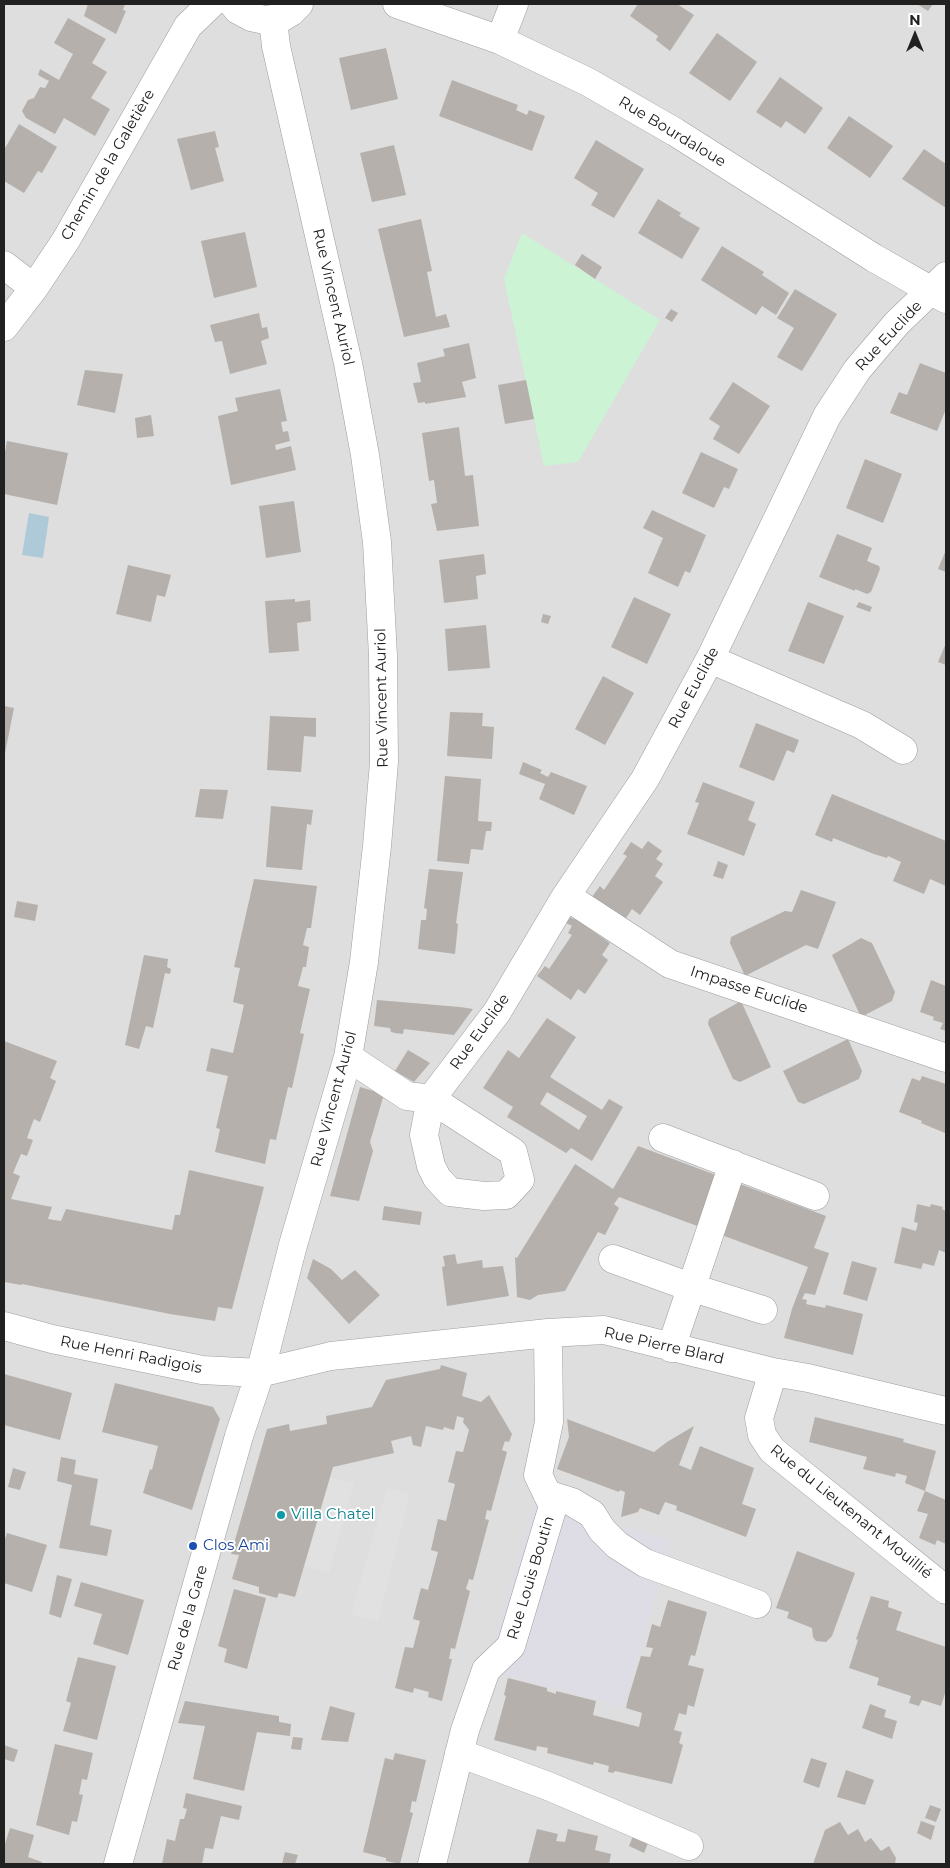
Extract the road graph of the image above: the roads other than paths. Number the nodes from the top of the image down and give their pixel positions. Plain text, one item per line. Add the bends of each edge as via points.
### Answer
1 (211, 4) edge
2 (233, 4) edge
3 (300, 4) edge
4 (397, 4) edge
5 (514, 4) edge
6 (272, 20) junction
7 (500, 40) junction
8 (4, 266) edge
9 (34, 288) junction
10 (941, 288) edge
11 (4, 327) edge
12 (710, 659) junction
13 (904, 750) dead end
14 (566, 896) junction
15 (348, 1057) junction
16 (946, 1058) edge
17 (663, 1138) dead end
18 (733, 1164) junction
19 (815, 1196) dead end
20 (613, 1259) dead end
21 (693, 1288) junction
22 (763, 1310) dead end
23 (4, 1326) edge
24 (548, 1333) junction
25 (671, 1348) junction
26 (773, 1372) junction
27 (260, 1373) junction
28 (946, 1412) edge
29 (547, 1494) junction
30 (946, 1590) edge
31 (758, 1604) dead end
32 (459, 1753) junction
33 (689, 1846) dead end
34 (118, 1864) edge
35 (432, 1864) edge

1 - 9 street, Chemin de la Galetière via 188,26 66,240
2 - 6 street via 251,17
3 - 6 street via 281,18
4 - 7 street, Rue Bourdaloue
5 - 7 street
6 - 15 street, Rue Vincent Auriol via 348,362 377,542 384,762 364,962
7 - 10 street, Rue Bourdaloue via 588,82 675,132 874,258
8 - 9 street
9 - 11 street, Chemin de la Galetière
10 - 12 street, Rue Euclide via 897,324 857,370 827,416
12 - 13 street via 862,725
12 - 14 street, Rue Euclide via 645,779
14 - 15 street, Rue Euclide via 497,1012 431,1099 407,1096
14 - 16 street, Impasse Euclide via 670,964
15 - 27 street, Rue Vincent Auriol via 293,1244
17 - 18 street
18 - 19 street
18 - 21 street
20 - 21 street
21 - 22 street
21 - 25 street
23 - 27 street, Rue Henri Radigois via 202,1370
24 - 25 street, Rue Pierre Blard via 604,1330
24 - 27 street, Rue Pierre Blard via 331,1356
24 - 29 street, Rue Louis Boutin via 549,1422 538,1475
25 - 26 street, Rue Pierre Blard
26 - 28 street, Rue Pierre Blard
26 - 30 street, Rue du Lieutenant Mouillié via 759,1418 762,1435 772,1450
27 - 34 street, Rue de la Gare via 239,1436
29 - 31 street via 572,1502 592,1514 602,1530 618,1545 645,1563
29 - 32 street, Rue Louis Boutin via 553,1506 511,1646 486,1670
32 - 33 street via 548,1786
32 - 35 street, Rue Louis Boutin

